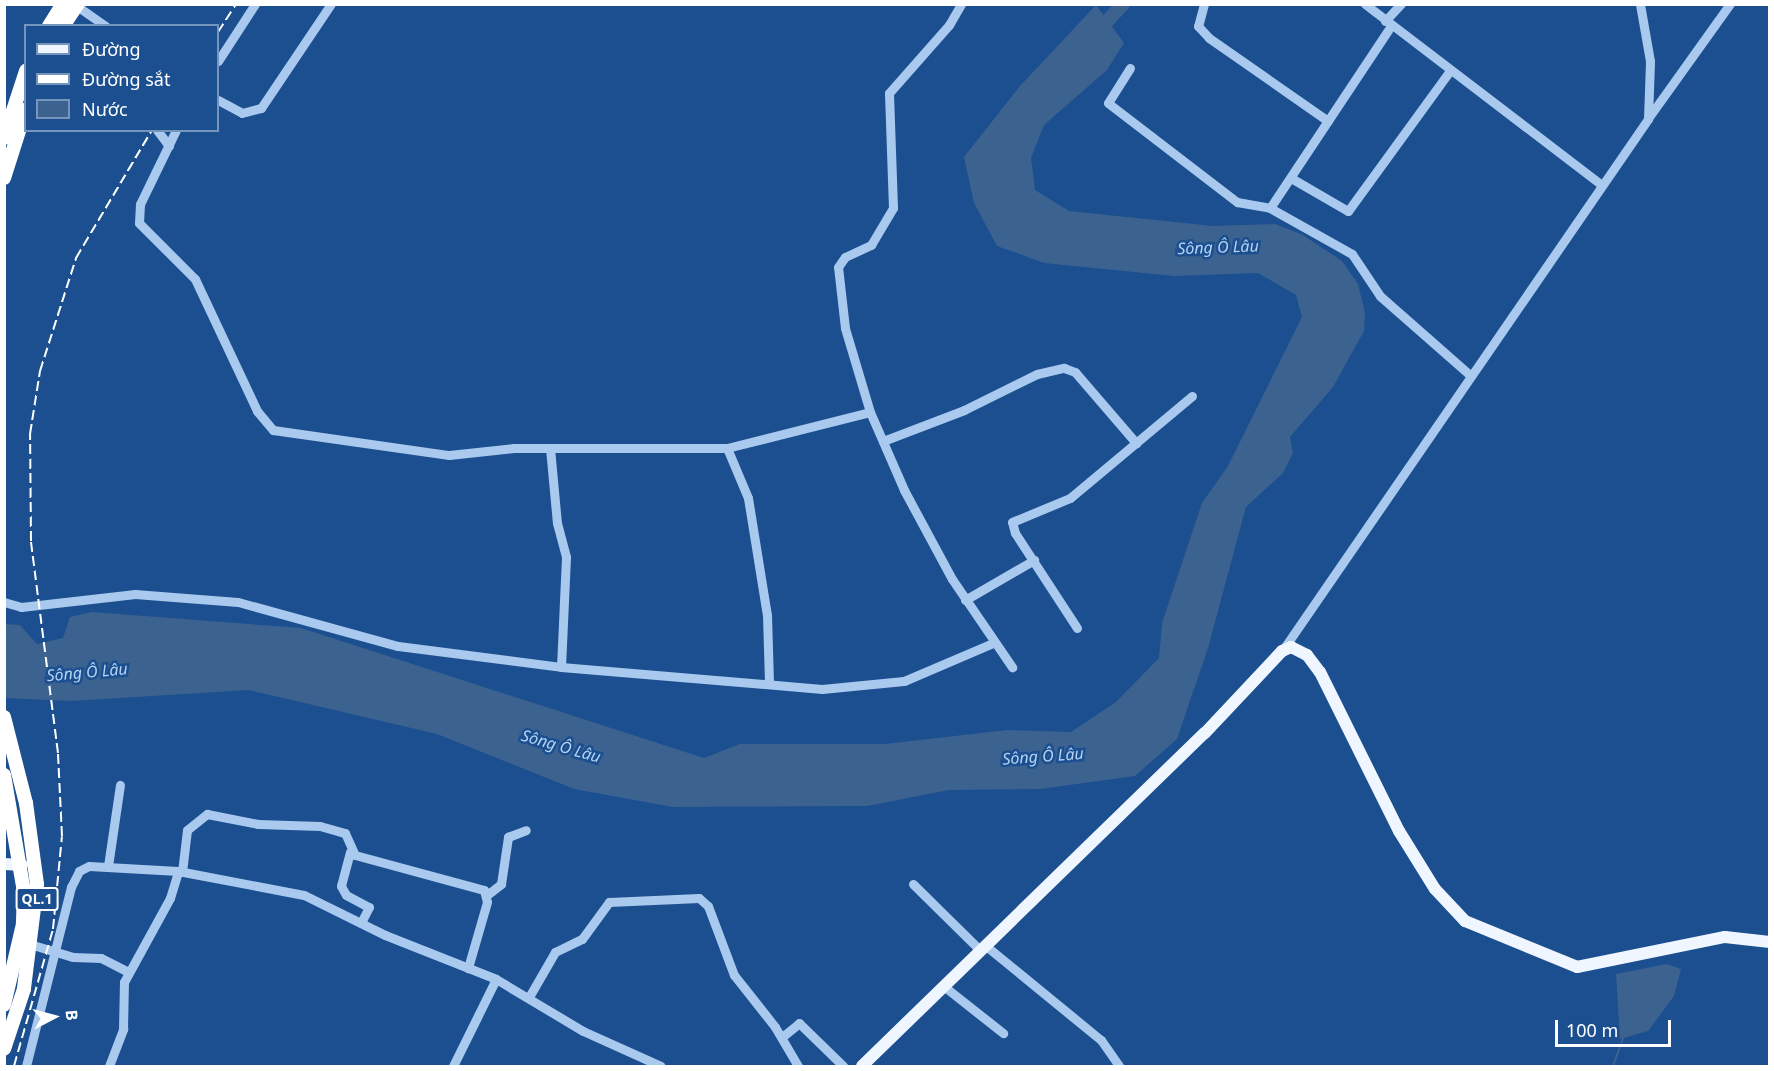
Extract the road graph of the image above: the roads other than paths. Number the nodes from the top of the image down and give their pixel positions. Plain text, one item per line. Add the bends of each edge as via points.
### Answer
1 (255, 4) edge
2 (331, 4) edge
3 (961, 4) edge
4 (1204, 4) edge
5 (1365, 4) edge
6 (1401, 4) edge
7 (1640, 4) edge
8 (1730, 4) edge
9 (73, 5) edge
10 (51, 24) edge
11 (64, 24) edge
12 (103, 24) edge
13 (1388, 24) junction
14 (219, 59) edge
15 (1130, 68) dead end
16 (1449, 72) junction
17 (24, 77) edge
18 (219, 101) edge
19 (24, 115) edge
20 (1648, 119) junction
21 (1328, 121) junction
22 (158, 132) edge
23 (175, 132) edge
24 (4, 138) edge
25 (169, 146) junction
26 (4, 178) edge
27 (1291, 178) junction
28 (1602, 185) junction
29 (1270, 208) junction
30 (1471, 376) junction
31 (1192, 396) dead end
32 (870, 412) junction
33 (883, 441) junction
34 (1137, 443) junction
35 (550, 448) junction
36 (727, 448) junction
37 (1034, 560) junction
38 (965, 600) junction
39 (4, 602) edge
40 (1077, 628) dead end
41 (993, 644) junction
42 (1282, 651) junction
43 (561, 667) junction
44 (1012, 667) dead end
45 (769, 683) junction
46 (4, 717) edge
47 (4, 776) edge
48 (120, 785) dead end
49 (526, 830) dead end
50 (350, 852) junction
51 (4, 864) edge
52 (22, 865) junction
53 (108, 866) junction
54 (180, 872) junction
55 (913, 884) dead end
56 (487, 895) junction
57 (361, 923) junction
58 (1770, 942) edge
59 (33, 945) junction
60 (983, 949) junction
61 (55, 952) junction
62 (468, 968) junction
63 (128, 972) junction
64 (496, 979) junction
65 (17, 987) junction
66 (946, 988) junction
67 (528, 998) junction
68 (4, 1005) edge
69 (1003, 1033) dead end
70 (782, 1037) junction
71 (4, 1049) edge
72 (1109, 1049) junction
73 (26, 1066) edge
74 (109, 1066) edge
75 (453, 1066) edge
76 (661, 1066) edge
77 (798, 1066) edge
78 (843, 1066) edge
79 (862, 1066) edge
80 (1111, 1066) edge
81 (1119, 1066) edge

1 - 14 street
2 - 18 street via 261,108 242,113
3 - 32 street via 949,25 889,93 893,208 871,246 845,257 838,267 845,328
4 - 21 street via 1198,26 1209,38
5 - 13 street
6 - 13 street
7 - 20 street via 1650,61
8 - 20 street
9 - 10 highway
9 - 11 highway
9 - 12 street
13 - 16 street
13 - 21 street
15 - 29 street via 1108,103 1237,202
16 - 27 street via 1348,210
16 - 28 street
17 - 24 highway
19 - 26 highway
20 - 28 street
21 - 27 street
22 - 25 street
23 - 25 street
25 - 35 street via 140,204 140,223 195,279 267,426 287,435 449,455
27 - 29 street
28 - 30 street
29 - 30 street via 1352,254 1380,296
30 - 42 street
31 - 34 street
32 - 33 street
32 - 36 street
33 - 34 street via 1037,374 1064,368 1075,372
33 - 38 street via 919,520
34 - 37 street via 1070,498 1012,522
35 - 36 street
35 - 43 street via 557,523 566,557
36 - 45 street via 748,498 768,624
37 - 38 street
37 - 40 street
38 - 41 street
39 - 43 street via 21,607 135,594 238,602 398,646
41 - 44 street
41 - 45 street via 887,686 822,689
42 - 58 main road via 1299,650 1320,672 1399,831 1435,890 1465,921 1577,967 1725,937
42 - 60 main road via 1205,733
43 - 45 street
46 - 59 highway, QL.1 via 33,843 37,884
47 - 52 highway, QL.1
48 - 53 street
49 - 56 street via 508,837 501,884
50 - 54 street via 349,836 329,828 258,824 207,813 187,830
50 - 56 street via 470,883
50 - 57 street via 341,886 346,895 369,907
51 - 52 main road
52 - 65 highway, QL.1 via 23,924
53 - 54 street
53 - 61 street via 89,866 76,875
54 - 57 street via 304,895
54 - 63 street via 170,898
55 - 60 street
56 - 62 street
57 - 62 street
59 - 61 street
59 - 65 highway, QL.1
60 - 66 main road
60 - 72 street
61 - 63 street via 101,958
61 - 73 street
62 - 64 street
63 - 74 street via 123,982 123,1029
64 - 67 street
64 - 75 street
65 - 68 highway, QL.1
65 - 71 highway, QL.1
66 - 69 street
66 - 79 main road
67 - 70 street via 555,952 577,943 609,902 696,898 708,906 734,975
67 - 76 street via 583,1031
70 - 77 street
70 - 78 street via 799,1023
72 - 80 street
72 - 81 street

